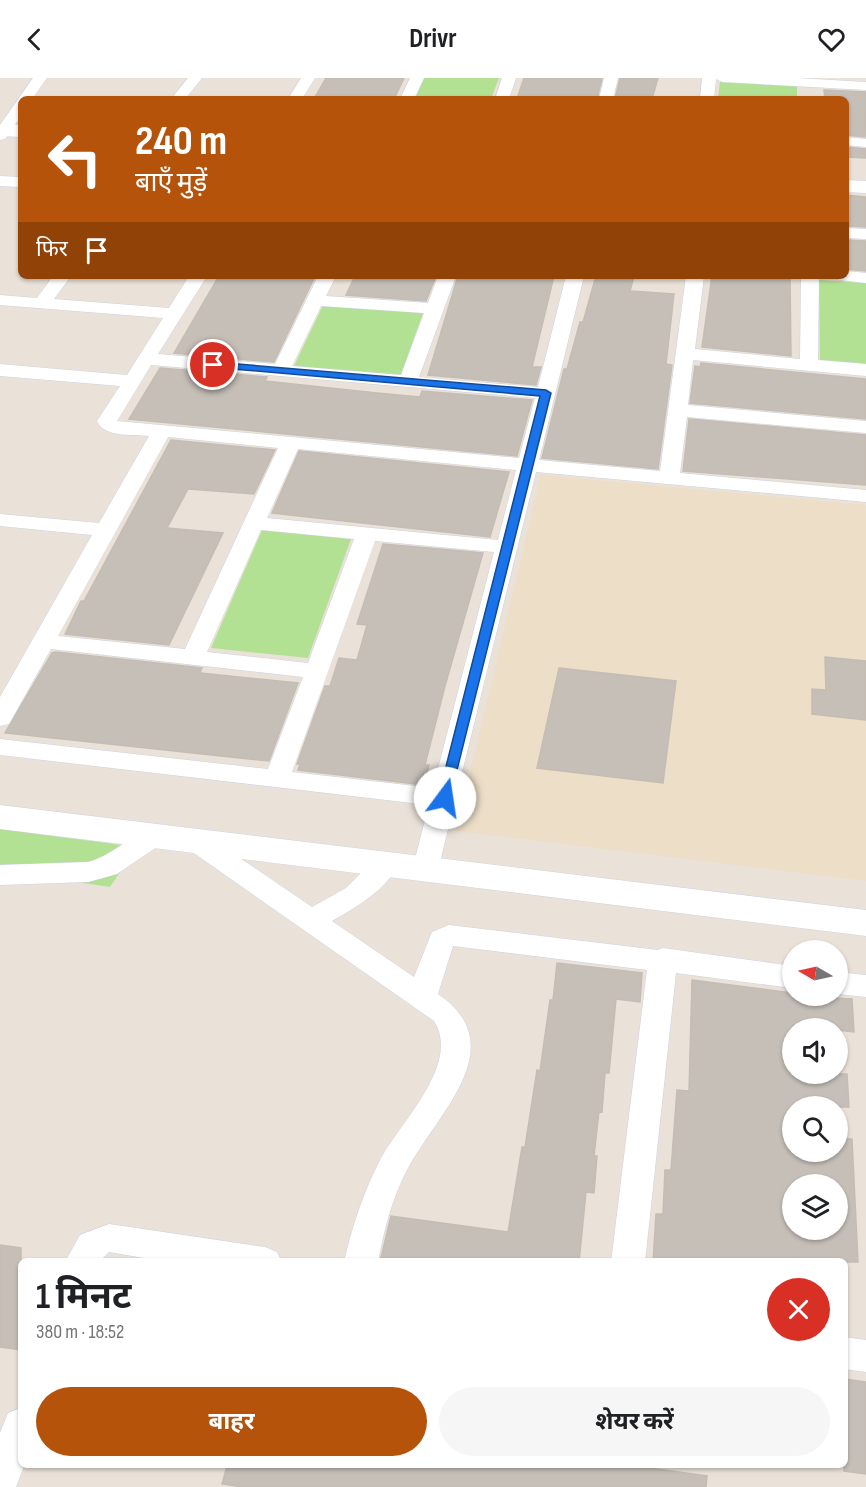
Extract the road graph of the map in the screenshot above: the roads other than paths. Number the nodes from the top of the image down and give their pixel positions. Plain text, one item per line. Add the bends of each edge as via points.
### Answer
1 (40, 78) edge
2 (195, 78) edge
3 (308, 78) edge
4 (417, 78) edge
5 (509, 78) edge
6 (611, 78) edge
7 (709, 78) edge
8 (722, 78) edge
9 (808, 83) junction
10 (866, 86) edge
11 (28, 96) edge
12 (180, 96) edge
13 (297, 96) edge
14 (408, 96) edge
15 (503, 96) edge
16 (607, 96) edge
17 (707, 96) edge
18 (808, 96) edge
19 (18, 110) edge
20 (6, 132) edge
21 (849, 141) edge
22 (866, 143) edge
23 (0, 181) edge
24 (18, 182) edge
25 (849, 186) edge
26 (866, 187) edge
27 (849, 233) edge
28 (866, 234) edge
29 (849, 276) edge
30 (866, 278) edge
31 (60, 279) edge
32 (196, 279) edge
33 (326, 279) edge
34 (446, 279) edge
35 (574, 279) edge
36 (695, 279) edge
37 (810, 279) edge
38 (0, 300) edge
39 (315, 300) junction
40 (42, 303) junction
41 (435, 309) junction
42 (174, 314) junction
43 (685, 354) junction
44 (146, 359) junction
45 (809, 365) junction
46 (0, 370) edge
47 (280, 370) junction
48 (866, 370) edge
49 (132, 381) junction
50 (408, 381) junction
51 (546, 393) junction
52 (678, 410) junction
53 (866, 427) edge
54 (161, 432) junction
55 (290, 444) junction
56 (528, 465) junction
57 (669, 478) junction
58 (866, 495) edge
59 (0, 520) edge
60 (254, 524) junction
61 (106, 530) junction
62 (367, 534) junction
63 (507, 548) junction
64 (44, 641) junction
65 (193, 657) junction
66 (317, 671) junction
67 (0, 718) edge
68 (0, 747) edge
69 (277, 779) junction
70 (0, 796) edge
71 (445, 798) junction
72 (0, 817) edge
73 (154, 837) junction
74 (197, 842) junction
75 (429, 860) junction
76 (386, 865) junction
77 (2, 879) edge
78 (866, 902) edge
79 (310, 921) junction
80 (866, 923) edge
81 (663, 959) junction
82 (782, 975) edge
83 (848, 984) edge
84 (866, 986) edge
85 (422, 998) junction
86 (84, 1258) edge
87 (239, 1258) edge
88 (362, 1258) edge
89 (628, 1258) edge
90 (848, 1354) edge
91 (866, 1356) edge
92 (18, 1433) edge
93 (0, 1481) edge

1 - 11 street
2 - 12 street
3 - 13 street
4 - 14 street
5 - 15 street
6 - 16 street
7 - 17 street
8 - 9 street
9 - 10 street
9 - 18 street
19 - 20 street
21 - 22 street
23 - 24 street
25 - 26 street
27 - 28 street
29 - 30 street
31 - 40 street
32 - 42 street
33 - 39 street
34 - 41 street
35 - 51 street
36 - 43 street
37 - 45 street
38 - 40 street
39 - 41 street
39 - 47 street
40 - 42 street
41 - 50 street
42 - 44 street
43 - 45 street
43 - 52 street
44 - 47 street
44 - 49 street
45 - 48 street
46 - 49 street
47 - 50 street
49 - 54 street via 107,421 109,426
50 - 51 street
51 - 56 street
52 - 53 street
52 - 57 street
54 - 55 street
54 - 61 street
55 - 56 street
55 - 60 street
56 - 57 street
56 - 63 street
57 - 58 street
59 - 61 street
60 - 62 street
60 - 65 street
61 - 64 street
62 - 63 street
62 - 66 street
63 - 71 street
64 - 65 street
64 - 67 street
65 - 66 street
66 - 69 street
68 - 69 street
69 - 71 street
70 - 75 street
71 - 75 street
72 - 73 street
73 - 74 street
73 - 77 street via 107,867
74 - 76 street
74 - 79 street
75 - 76 street
75 - 78 street
75 - 80 street
76 - 79 street via 356,895
79 - 85 street
81 - 82 street
81 - 85 street via 449,935 438,947
81 - 89 street
83 - 84 street
85 - 88 street via 444,1013 456,1030 458,1050 451,1073 397,1158 377,1198
86 - 87 street via 98,1239 109,1238
90 - 91 street
92 - 93 street

